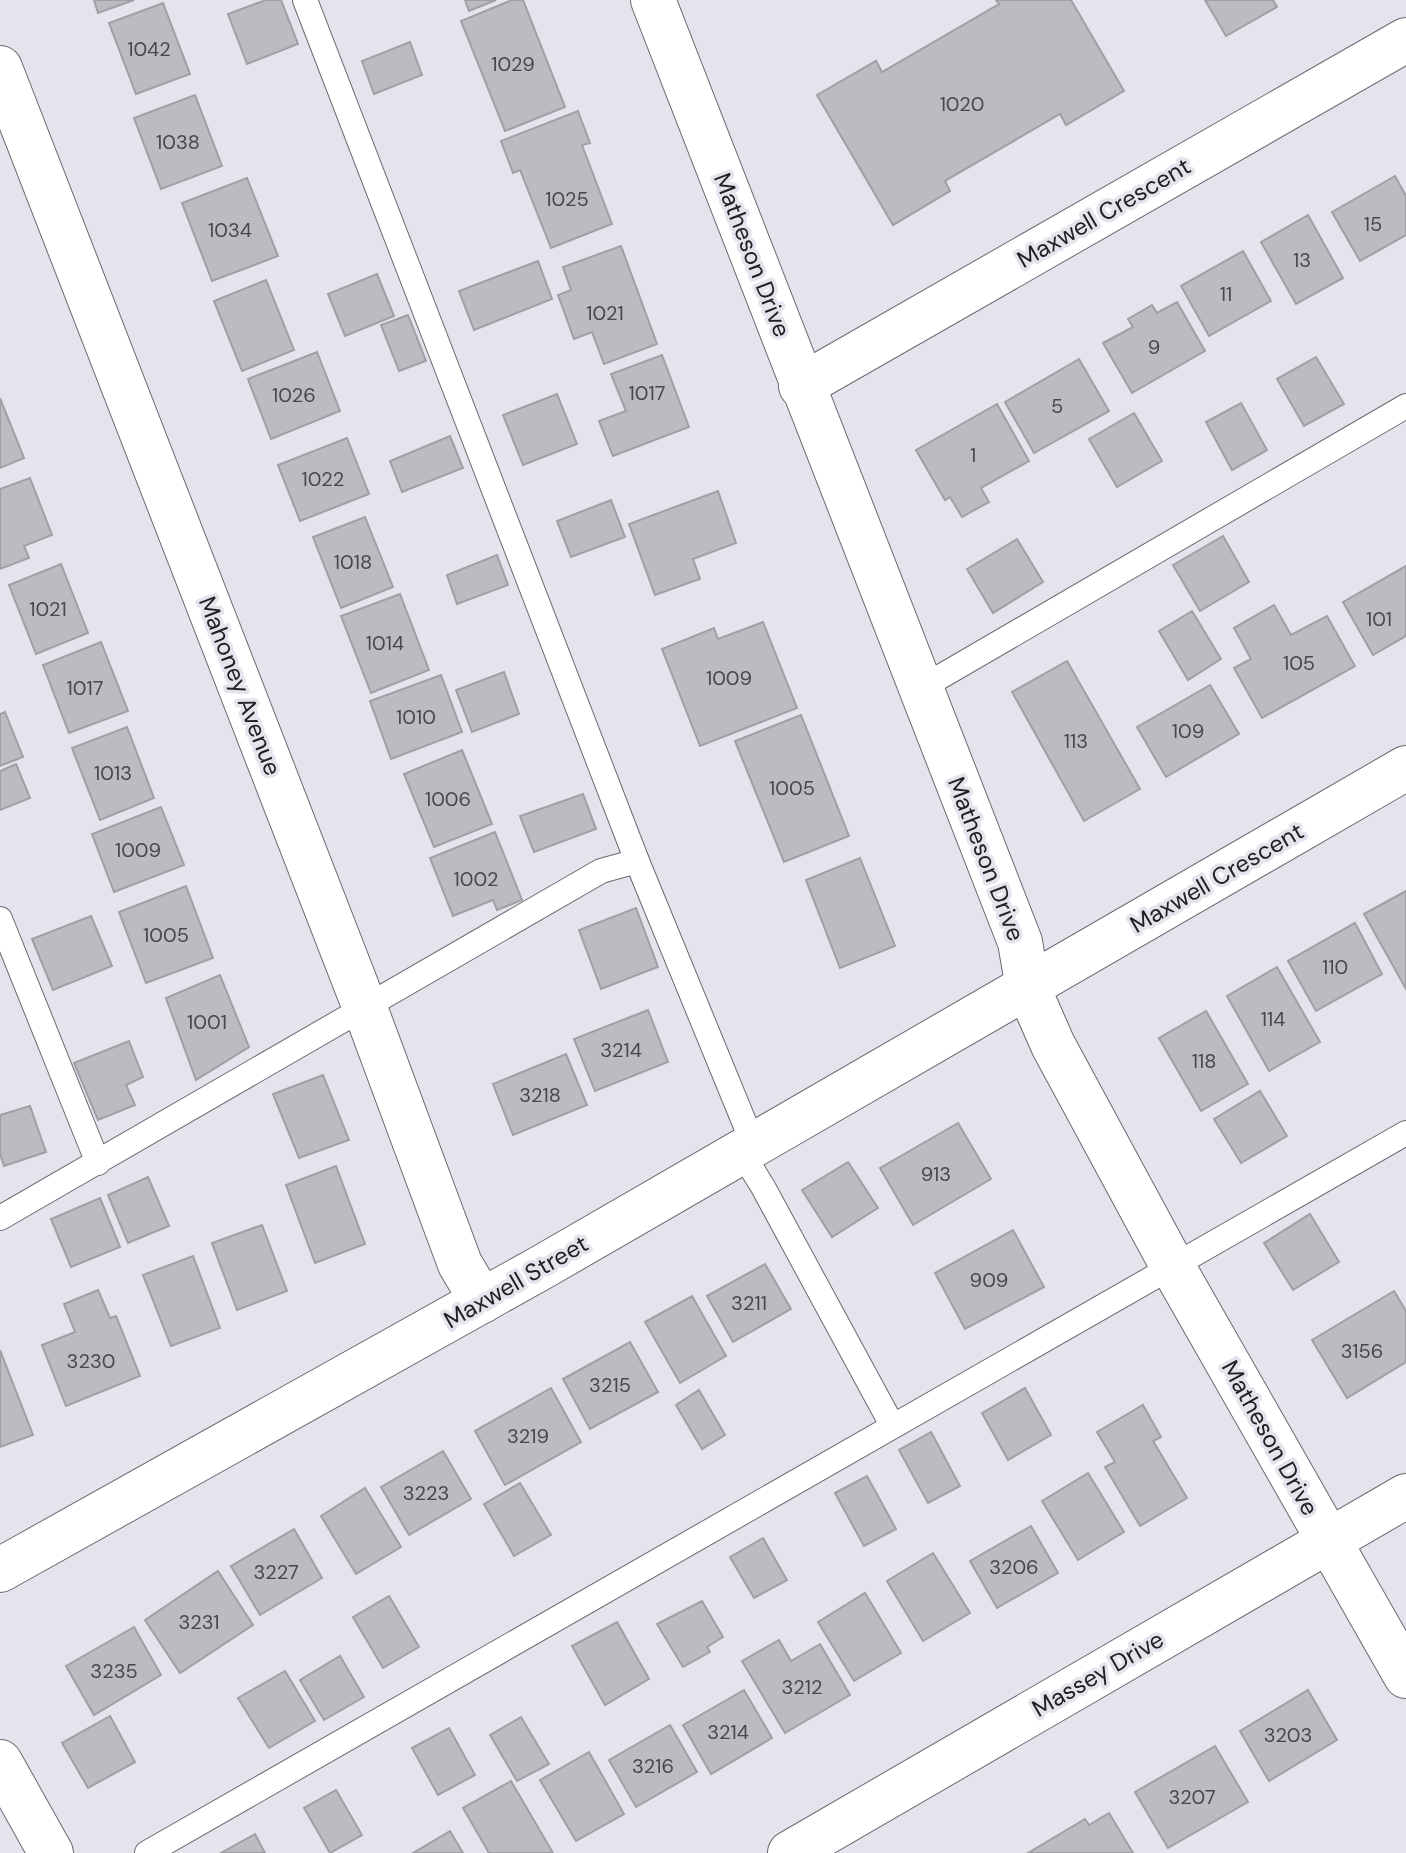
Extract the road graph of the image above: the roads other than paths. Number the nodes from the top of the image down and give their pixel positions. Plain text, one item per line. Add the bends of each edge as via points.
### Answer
1 (305, 0) edge
2 (653, 0) edge
3 (1406, 40) edge
4 (0, 68) edge
5 (801, 386) junction
6 (1406, 406) edge
7 (921, 688) junction
8 (1406, 768) edge
9 (637, 861) junction
10 (0, 919) edge
11 (1028, 988) junction
12 (365, 1008) junction
13 (1406, 1133) edge
14 (748, 1150) junction
15 (98, 1163) junction
16 (0, 1218) edge
17 (1173, 1267) junction
18 (482, 1301) junction
19 (892, 1425) junction
20 (1406, 1496) edge
21 (1328, 1540) junction
22 (0, 1570) edge
23 (1406, 1676) edge
24 (0, 1762) edge
25 (51, 1853) edge
26 (147, 1853) edge
27 (790, 1853) edge

1 - 9 lane
2 - 5 street, Matheson Drive
3 - 5 street, Maxwell Crescent
4 - 12 street, Mahoney Avenue
5 - 7 street, Matheson Drive
6 - 7 lane
7 - 11 street, Matheson Drive via 1020,942
8 - 11 street, Maxwell Crescent
9 - 12 lane via 601,871
9 - 14 lane
10 - 15 lane
11 - 14 street, Maxwell Street
11 - 17 street, Matheson Drive via 1053,1045
12 - 15 lane
12 - 18 street, Mahoney Avenue via 460,1264
13 - 17 lane
14 - 18 street, Maxwell Street
14 - 19 lane
15 - 16 lane
17 - 19 lane
17 - 21 street, Matheson Drive
18 - 22 street, Maxwell Street
19 - 26 lane
20 - 21 street, Massey Drive
21 - 23 street, Matheson Drive
21 - 27 street, Massey Drive
24 - 25 street

